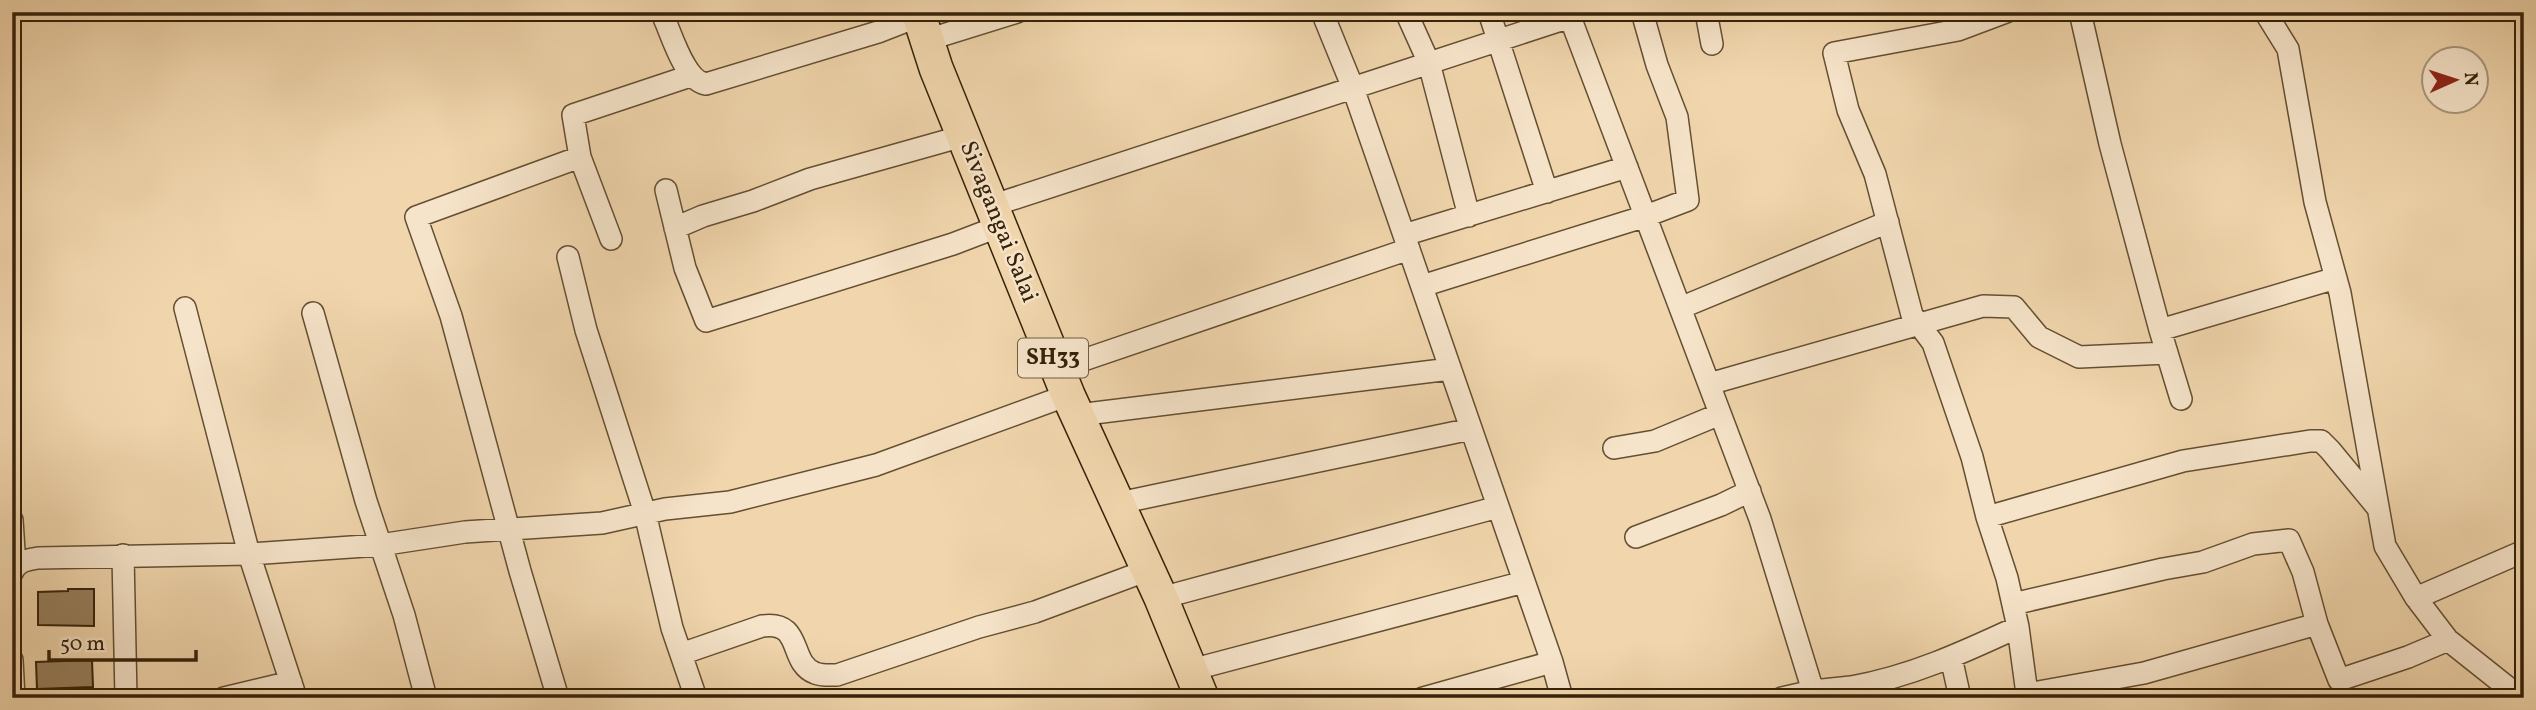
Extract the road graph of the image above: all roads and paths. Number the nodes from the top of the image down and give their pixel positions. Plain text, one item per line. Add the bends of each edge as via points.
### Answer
1 (1017, 12) edge
2 (1322, 12) edge
3 (1406, 12) edge
4 (1489, 12) edge
5 (1642, 12) edge
6 (1706, 12) edge
7 (2006, 12) edge
8 (2080, 12) edge
9 (2265, 12) edge
10 (1570, 14) edge
11 (664, 18) dead end
12 (921, 23) edge
13 (1498, 40) junction
14 (1712, 44) dead end
15 (1429, 63) junction
16 (690, 76) junction
17 (1353, 88) junction
18 (963, 136) junction
19 (580, 157) junction
20 (1627, 167) junction
21 (666, 190) dead end
22 (1547, 192) junction
23 (995, 216) junction
24 (1469, 216) junction
25 (1646, 216) junction
26 (1888, 222) junction
27 (676, 228) junction
28 (611, 239) dead end
29 (1406, 242) junction
30 (568, 257) dead end
31 (2336, 278) junction
32 (1422, 286) junction
33 (1680, 307) junction
34 (185, 308) dead end
35 (313, 313) dead end
36 (1918, 323) junction
37 (2160, 330) junction
38 (2167, 353) junction
39 (1450, 369) junction
40 (1709, 384) junction
41 (1068, 393) junction
42 (2181, 399) dead end
43 (1720, 414) junction
44 (1471, 429) junction
45 (1614, 448) dead end
46 (1750, 491) junction
47 (1119, 503) junction
48 (1498, 507) junction
49 (2378, 509) junction
50 (645, 513) junction
51 (1987, 517) junction
52 (12, 520) edge
53 (509, 530) junction
54 (1636, 537) dead end
55 (380, 545) junction
56 (2524, 551) edge
57 (249, 554) junction
58 (123, 555) junction
59 (14, 569) edge
60 (1524, 582) junction
61 (1154, 584) junction
62 (2429, 591) junction
63 (2013, 604) junction
64 (2317, 624) junction
65 (2018, 627) junction
66 (2448, 640) junction
67 (681, 654) junction
68 (1951, 657) junction
69 (12, 660) edge
70 (1552, 663) junction
71 (1197, 684) edge
72 (2343, 689) edge
73 (294, 690) edge
74 (1813, 691) junction
75 (1852, 693) edge
76 (2028, 696) edge
77 (14, 698) edge
78 (126, 698) edge
79 (224, 698) edge
80 (426, 698) edge
81 (558, 698) edge
82 (696, 698) edge
83 (1423, 698) edge
84 (1562, 698) edge
85 (1782, 698) edge
86 (1960, 698) edge
87 (2521, 698) edge

1 - 12 street
2 - 17 street
3 - 15 street
4 - 13 street
5 - 25 street via 1676,117 1688,200
6 - 14 street
7 - 26 street via 1958,30 1834,53 1848,110 1875,174
8 - 37 street
9 - 31 street via 2288,50 2315,202
10 - 13 street
10 - 20 street
11 - 16 street
12 - 16 street via 706,84
12 - 18 main road, Sivagangai Salai / SH33
13 - 15 street
13 - 22 street
15 - 17 street
15 - 24 street
16 - 19 street via 573,115
17 - 23 street
17 - 29 street
18 - 23 main road, Sivagangai Salai / SH33
18 - 27 street via 810,179
19 - 28 street
19 - 53 street via 416,217 451,316
20 - 22 street
20 - 25 street
21 - 27 street
22 - 24 street
23 - 27 street via 954,244 706,321 685,268
23 - 41 main road, Sivagangai Salai / SH33
24 - 29 street
25 - 32 street
25 - 33 street
26 - 33 street
26 - 36 street
29 - 32 street
29 - 41 street
30 - 50 street via 586,330
31 - 37 street
31 - 49 street
32 - 39 street
33 - 40 street
34 - 57 street
35 - 55 street
36 - 38 street via 1983,306 2014,307 2039,337 2079,356
36 - 40 street
36 - 51 street via 1933,343
37 - 38 street
38 - 42 street
39 - 41 street
39 - 44 street
40 - 43 street
41 - 47 main road, Sivagangai Salai / SH33
41 - 50 street via 852,472 730,502
43 - 45 street via 1655,441
43 - 46 street
44 - 47 street
44 - 48 street
46 - 54 street
46 - 74 street
47 - 61 main road, Sivagangai Salai / SH33
48 - 60 street
48 - 61 street
49 - 51 street via 2330,450 2321,441 2310,441 2183,461
49 - 62 street via 2385,546
50 - 53 street via 602,523
50 - 67 street
51 - 63 street
52 - 59 street
53 - 55 street
53 - 81 street
55 - 57 street
55 - 80 street
56 - 62 street
57 - 58 street
57 - 73 street
58 - 59 street via 38,558 25,560
58 - 78 street
60 - 70 street
60 - 71 street
61 - 67 street via 979,627 837,674 813,673 791,637 774,624
61 - 71 main road, Sivagangai Salai / SH33
62 - 66 street
63 - 64 street via 2203,562 2253,544 2289,540
63 - 65 street
64 - 72 street
64 - 76 street via 2144,673
65 - 68 street
65 - 76 street
66 - 72 street
66 - 87 street
67 - 82 street
68 - 75 street
68 - 86 street
69 - 77 street
70 - 83 street
70 - 84 street
73 - 79 street
74 - 75 street
74 - 85 street

